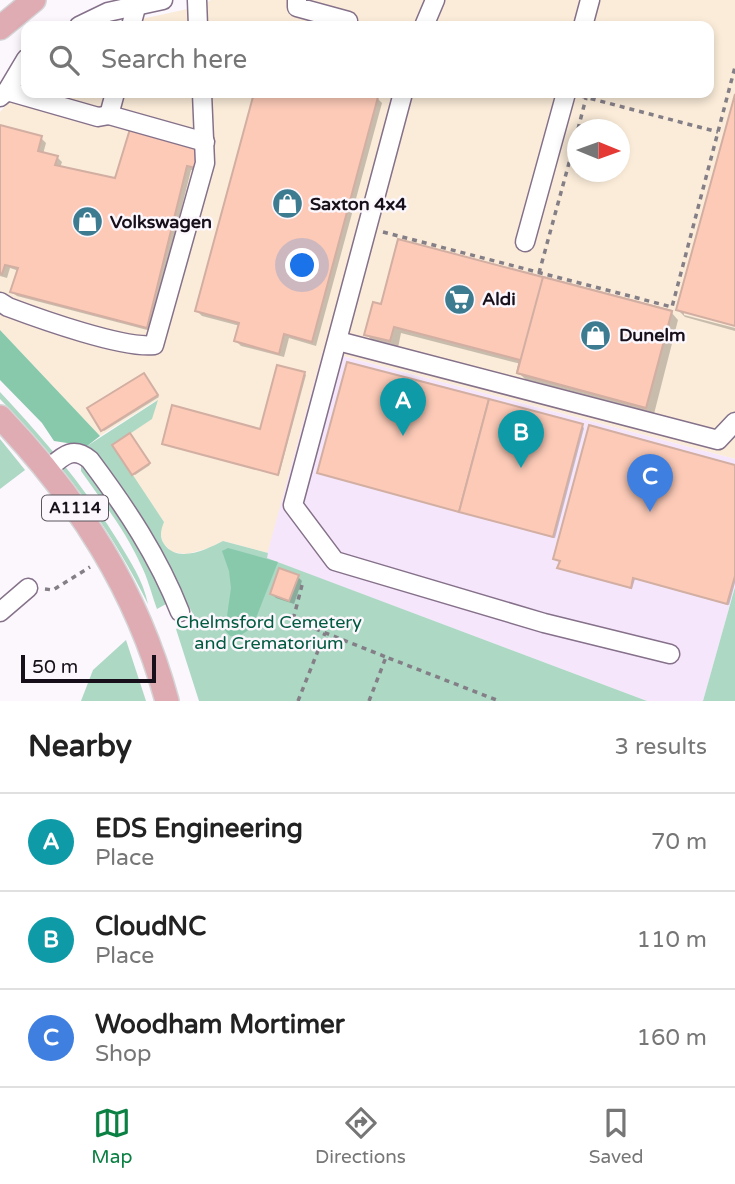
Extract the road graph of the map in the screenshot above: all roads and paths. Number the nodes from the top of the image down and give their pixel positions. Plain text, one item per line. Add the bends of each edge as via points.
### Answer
1 (34, 0) edge
2 (163, 0) edge
3 (197, 0) edge
4 (297, 0) edge
5 (435, 0) edge
6 (590, 0) edge
7 (137, 4) junction
8 (89, 21) edge
9 (132, 21) edge
10 (198, 21) edge
11 (348, 21) dead end
12 (426, 21) edge
13 (584, 21) edge
14 (0, 27) edge
15 (21, 67) edge
16 (735, 67) edge
17 (4, 94) edge
18 (114, 98) edge
19 (202, 98) edge
20 (402, 98) edge
21 (565, 98) edge
22 (586, 98) joint
23 (109, 116) junction
24 (581, 119) edge
25 (718, 132) junction
26 (205, 142) junction
27 (567, 171) edge
28 (367, 228) junction
29 (525, 242) dead end
30 (540, 273) junction
31 (0, 302) edge
32 (338, 341) junction
33 (0, 417) edge
34 (735, 422) edge
35 (47, 470) junction
36 (107, 556) junction
37 (302, 585) dead end
38 (29, 589) joint
39 (0, 612) edge
40 (180, 612) dead end
41 (325, 633) junction
42 (670, 654) dead end
43 (386, 657) junction
44 (167, 701) edge
45 (298, 701) edge
46 (369, 701) edge
47 (497, 701) edge

1 - 14 main road
2 - 7 street
3 - 10 street
4 - 11 street via 297,7
5 - 12 street
6 - 13 street
7 - 8 street
7 - 9 street
15 - 17 street
16 - 25 path
17 - 23 street
18 - 23 street
19 - 26 street
20 - 28 street
21 - 29 street
22 - 24 path
22 - 25 path
23 - 26 street
25 - 30 path via 672,307
26 - 31 street via 205,163 154,345 142,347 75,329
27 - 30 path
28 - 30 path
28 - 32 street
32 - 34 street via 718,440
32 - 42 street via 293,505 335,561 544,623
33 - 35 main road, A1114
35 - 36 main road, A1114
35 - 40 street via 73,452 90,460 136,524
36 - 38 path via 53,590
36 - 44 main road, A1114 via 148,640
37 - 41 path via 293,620
38 - 39 street
41 - 43 path
41 - 45 path
43 - 46 path
43 - 47 path

